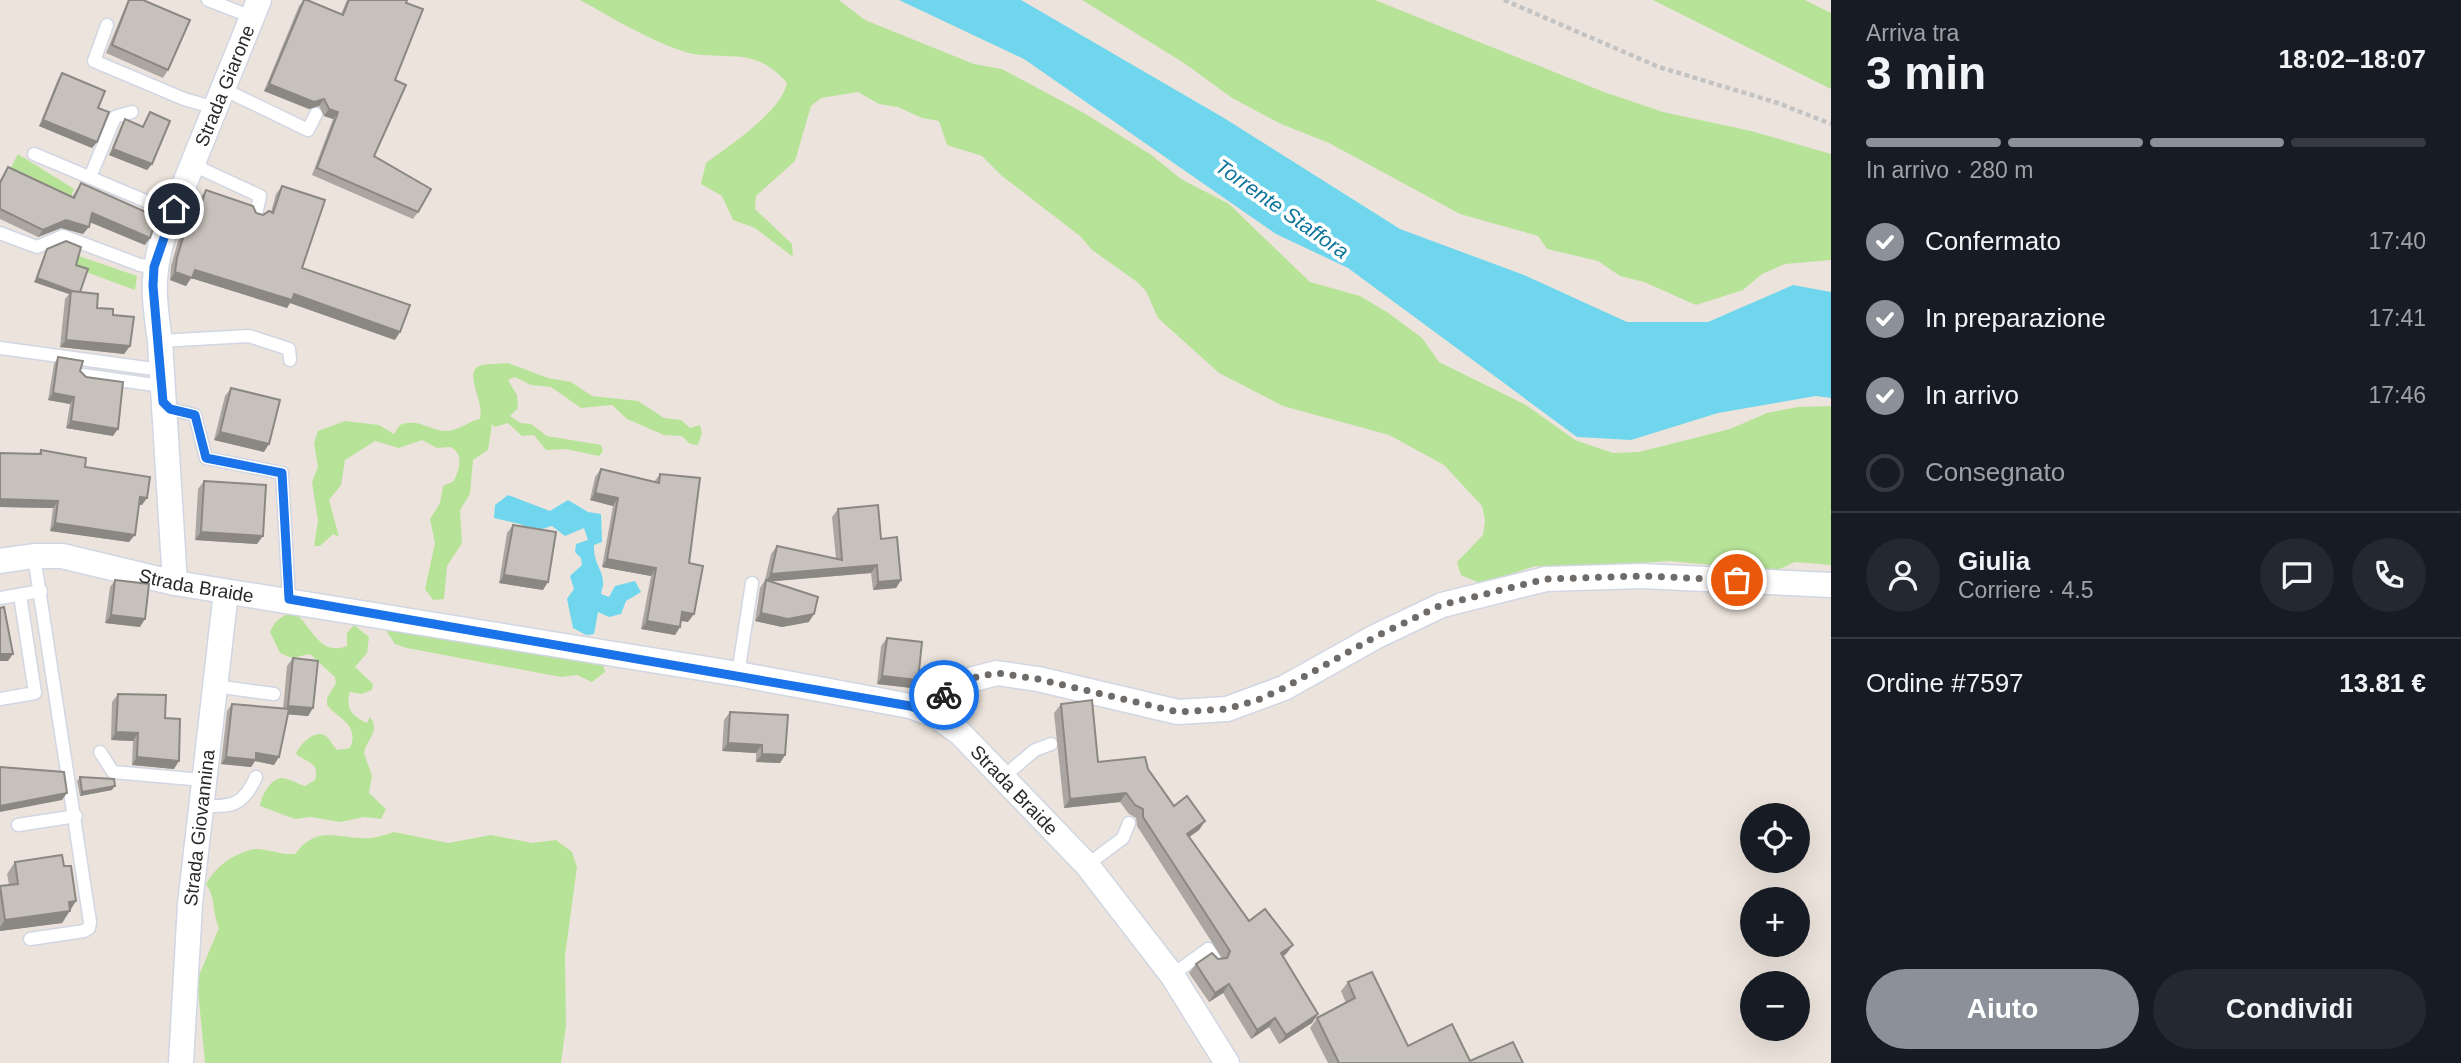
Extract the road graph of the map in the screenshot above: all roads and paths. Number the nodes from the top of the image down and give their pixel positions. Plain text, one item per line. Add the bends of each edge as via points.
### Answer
1 (208, 0) edge
2 (1504, 0) edge
3 (256, 8) edge
4 (107, 26) dead end
5 (219, 99) junction
6 (132, 112) dead end
7 (316, 114) edge
8 (1831, 124) edge
9 (34, 154) dead end
10 (194, 161) junction
11 (90, 177) junction
12 (174, 209) junction
13 (256, 214) edge
14 (0, 233) edge
15 (154, 267) junction
16 (160, 341) junction
17 (0, 348) edge
18 (290, 360) dead end
19 (83, 375) edge
20 (162, 386) junction
21 (34, 556) junction
22 (0, 561) edge
23 (175, 583) junction
24 (752, 583) dead end
25 (1831, 585) edge
26 (41, 591) junction
27 (226, 592) junction
28 (20, 595) junction
29 (0, 598) edge
30 (289, 599) junction
31 (738, 674) junction
32 (214, 686) junction
33 (274, 694) dead end
34 (0, 699) edge
35 (936, 715) junction
36 (1051, 744) dead end
37 (100, 752) dead end
38 (256, 777) dead end
39 (1003, 777) junction
40 (203, 780) junction
41 (200, 806) junction
42 (76, 816) junction
43 (1129, 824) dead end
44 (18, 825) dead end
45 (1087, 865) junction
46 (30, 939) edge
47 (1215, 960) edge
48 (1172, 975) junction
49 (181, 1063) edge
50 (1227, 1063) edge

1 - 3 lane
2 - 8 path via 1659,67
3 - 5 street, Strada Giarone
4 - 5 lane via 94,61 184,99
5 - 7 lane via 309,130
5 - 10 street, Strada Giarone
6 - 11 lane via 116,117
9 - 11 lane
10 - 12 street, Strada Giarone
10 - 13 lane via 260,196
11 - 12 lane
12 - 15 street, Strada Giarone
14 - 15 lane via 37,247 63,236
15 - 16 street, Strada Giarone
16 - 18 lane via 249,336 289,349
16 - 20 street, Strada Giarone
17 - 20 lane
19 - 20 lane
20 - 23 street, Strada Giarone
20 - 30 lane via 170,409 195,415 206,458 282,473
21 - 22 street, Strada Braide
21 - 23 street, Strada Braide via 62,556
21 - 26 lane
23 - 27 street, Strada Braide
24 - 31 lane
25 - 35 street via 1641,576 1546,579 1441,605 1284,688 1227,709 1178,712 997,673 954,684
26 - 28 lane
26 - 42 lane
27 - 30 street, Strada Braide
27 - 32 street, Strada Giovannina
28 - 29 lane
28 - 34 lane via 35,692
30 - 31 street, Strada Braide
31 - 35 street, Strada Braide via 910,706
32 - 33 lane
32 - 40 street, Strada Giovannina
35 - 39 street, Strada Braide
36 - 39 lane via 1035,750
37 - 40 lane via 113,772
38 - 41 lane via 248,795 232,806
39 - 45 street, Strada Braide
40 - 41 street, Strada Giovannina
41 - 49 street, Strada Giovannina
42 - 44 lane
42 - 46 lane via 89,928
43 - 45 lane via 1122,838
45 - 48 street, Strada Braide
47 - 48 lane via 1208,949
48 - 50 street, Strada Braide

